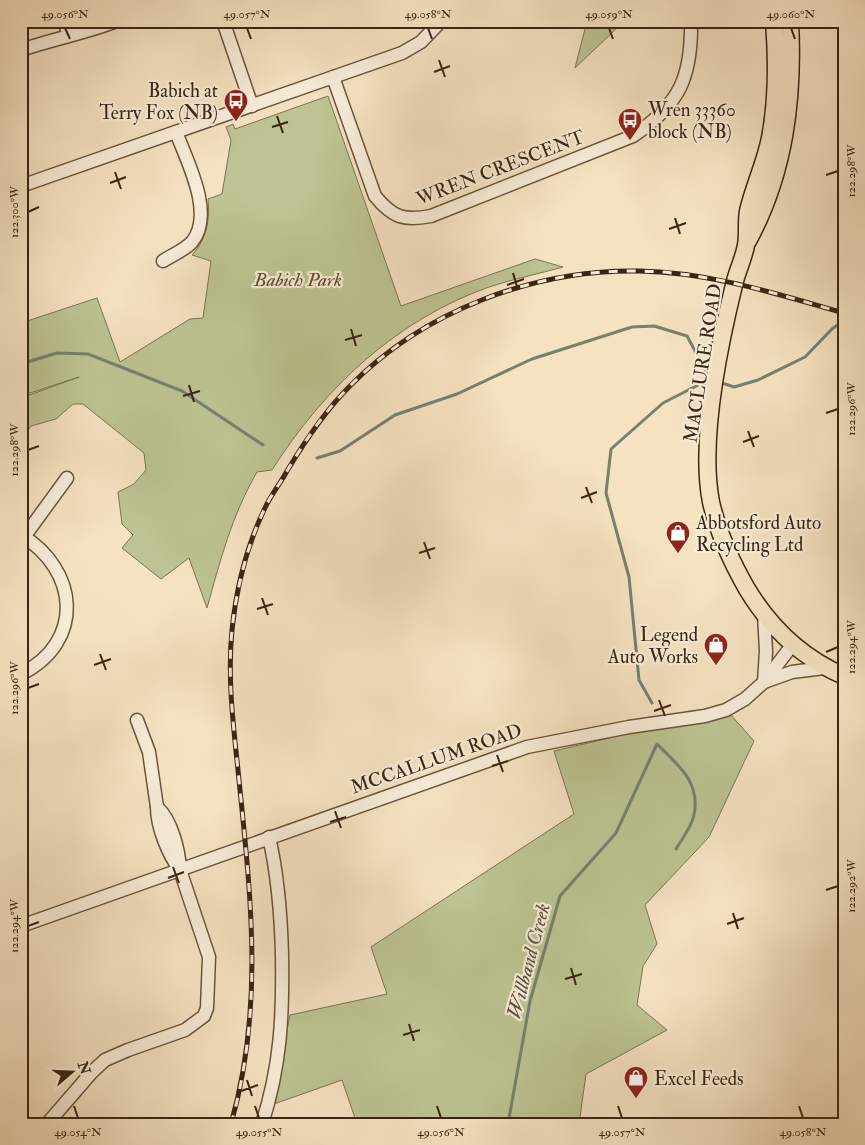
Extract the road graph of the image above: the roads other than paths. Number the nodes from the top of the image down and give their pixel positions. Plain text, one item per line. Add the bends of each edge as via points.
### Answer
1 (64, 21) edge
2 (117, 21) edge
3 (223, 21) edge
4 (441, 21) edge
5 (691, 21) edge
6 (774, 21) edge
7 (790, 21) edge
8 (69, 35) junction
9 (21, 50) edge
10 (333, 77) junction
11 (252, 106) junction
12 (176, 132) junction
13 (21, 186) edge
14 (746, 245) junction
15 (163, 261) dead end
16 (67, 478) dead end
17 (23, 536) edge
18 (764, 614) junction
19 (793, 644) junction
20 (824, 668) junction
21 (21, 674) edge
22 (844, 676) edge
23 (764, 682) junction
24 (137, 720) dead end
25 (269, 837) junction
26 (180, 870) junction
27 (21, 926) edge
28 (46, 1124) edge
29 (262, 1124) edge

1 - 8 street
2 - 8 street via 87,33
3 - 11 street
4 - 10 street via 421,42 402,53
5 - 10 street, WREN CRESCENT via 692,50 685,79 673,101 656,120 634,136 431,216 414,219 399,217 375,196
6 - 14 main road, MACLURE ROAD via 775,89 770,138 748,213
7 - 14 main road, MACLURE ROAD via 791,88 785,140 762,216
8 - 9 street
10 - 11 street
11 - 12 street
12 - 13 street
12 - 15 street via 200,200 201,216 198,231 191,242
14 - 18 main road, MACLURE ROAD via 724,331 707,462 711,501 731,562
16 - 17 street
17 - 21 street via 48,557 60,574 67,593 67,613 63,632 54,649 40,663
18 - 19 main road, MACLURE ROAD
18 - 23 street
19 - 20 main road
19 - 23 street, MCCALLUM ROAD
20 - 22 main road
20 - 23 street via 792,672
23 - 25 street, MCCALLUM ROAD via 726,710 527,747
24 - 26 street via 149,752 157,807 167,822 179,856
25 - 26 street, MCCALLUM ROAD
25 - 29 street via 277,881 283,1017 276,1076
26 - 27 street, MCCALLUM ROAD
26 - 28 street via 208,957 204,1016 185,1030 105,1060

